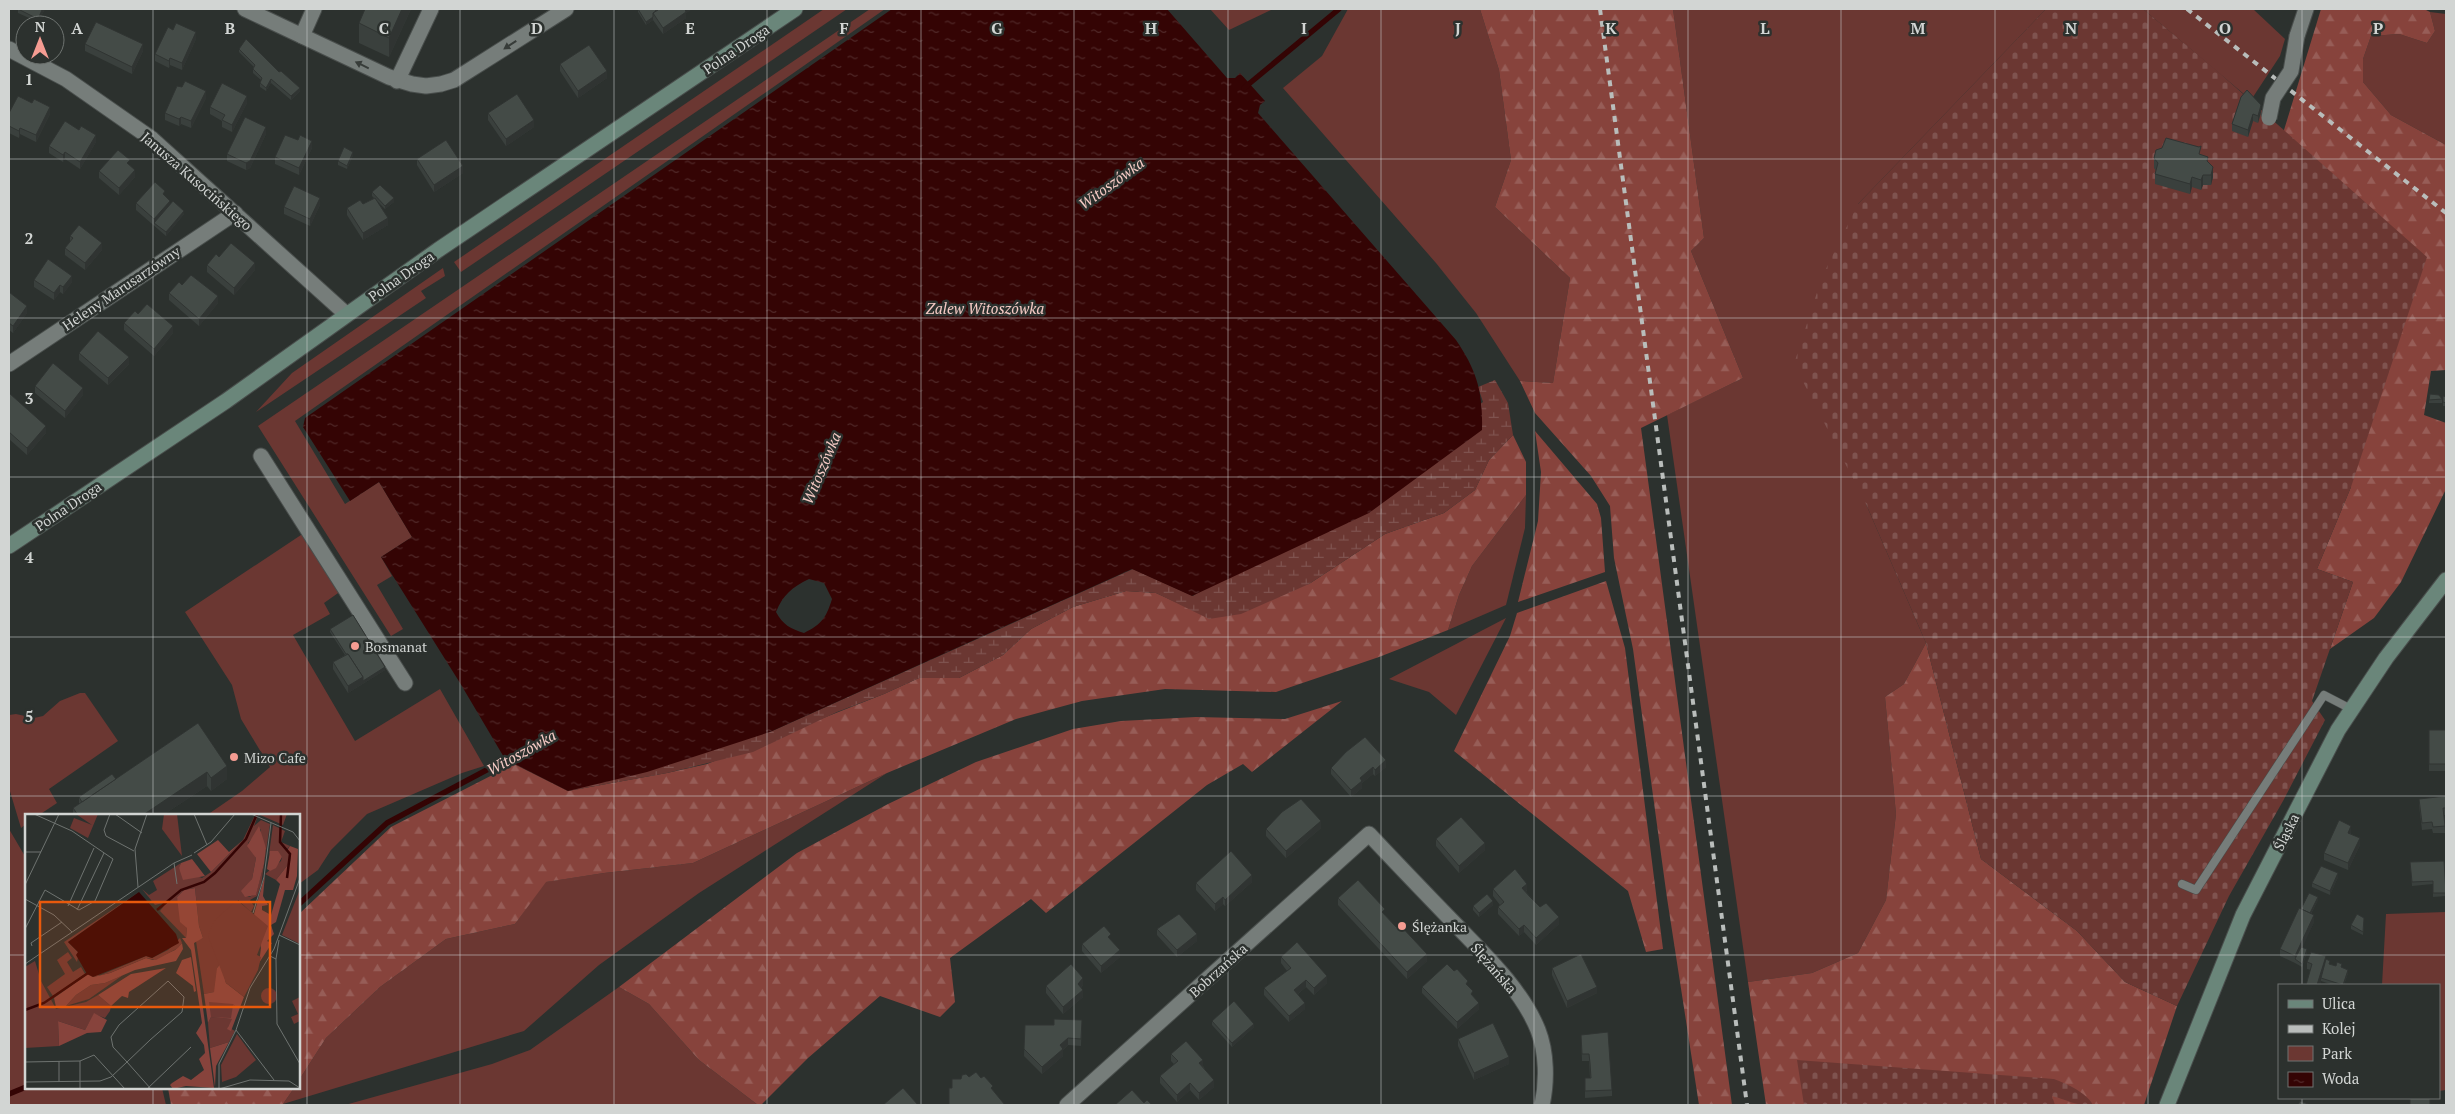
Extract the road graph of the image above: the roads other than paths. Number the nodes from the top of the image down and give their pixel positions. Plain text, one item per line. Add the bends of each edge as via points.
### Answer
1 (245, 9) edge
2 (314, 9) edge
3 (431, 9) edge
4 (566, 9) edge
5 (795, 9) edge
6 (2306, 9) edge
7 (302, 36) junction
8 (9, 49) edge
9 (397, 81) junction
10 (2270, 118) dead end
11 (235, 213) junction
12 (346, 314) junction
13 (9, 364) edge
14 (261, 456) dead end
15 (9, 546) edge
16 (2446, 580) edge
17 (405, 683) dead end
18 (2351, 709) junction
19 (1369, 834) joint
20 (2182, 884) dead end
21 (1067, 1105) edge
22 (1542, 1105) edge
23 (2167, 1105) edge

1 - 7 street
2 - 7 street
3 - 9 street
4 -> 9 street via 454,80 426,86
5 - 12 street, Polna Droga
6 - 10 street, bridge via 2291,71 2273,98
9 -> 7 street
8 - 11 street, Janusza Kusocińskiego via 66,79 152,139
11 - 12 street, Janusza Kusocińskiego
11 - 13 street, Heleny Marusarzówny
12 - 15 street, Polna Droga via 226,401
14 - 17 street
16 - 18 street, Śląska
18 - 20 lane via 2324,695 2196,890
18 - 23 street, Śląska via 2243,915
19 - 21 street, Bobrzańska
19 - 22 street, Ślężańska via 1483,953 1530,1013 1539,1032 1545,1061

